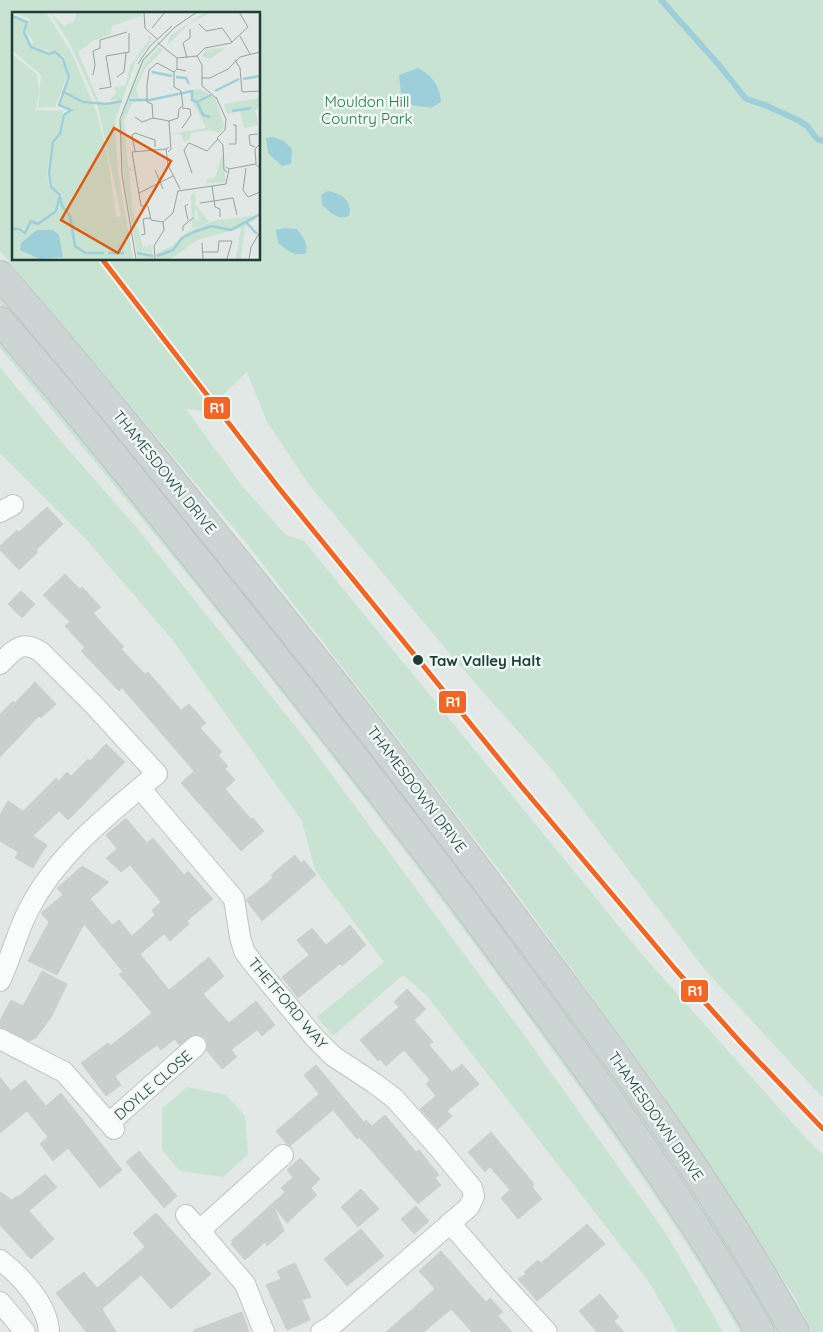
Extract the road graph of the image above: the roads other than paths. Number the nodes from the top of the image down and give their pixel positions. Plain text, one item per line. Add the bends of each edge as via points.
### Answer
1 (0, 275) edge
2 (0, 321) edge
3 (0, 664) edge
4 (140, 788) junction
5 (0, 980) edge
6 (0, 1040) edge
7 (196, 1046) dead end
8 (283, 1156) dead end
9 (186, 1215) dead end
10 (450, 1223) junction
11 (199, 1231) junction
12 (0, 1260) edge
13 (0, 1302) edge
14 (25, 1332) edge
15 (49, 1332) edge
16 (264, 1332) edge
17 (321, 1332) edge
18 (548, 1332) edge
19 (760, 1332) edge
20 (795, 1332) edge

1 - 20 main road, THAMESDOWN DRIVE via 206,522 435,812 648,1102 719,1208
2 - 19 main road, THAMESDOWN DRIVE via 204,568 445,875 656,1166
3 - 4 street via 25,645 41,652 156,774
4 - 5 street via 98,824 52,874 29,910
4 - 10 street, THETFORD WAY via 234,899 244,951 310,1032 333,1056 394,1098 472,1188 473,1202
6 - 7 street, DOYLE CLOSE via 64,1072 111,1126
8 - 11 street
9 - 11 street
10 - 17 street, THETFORD WAY
10 - 18 street
11 - 16 street via 245,1284
12 - 15 street via 41,1305
13 - 14 street

